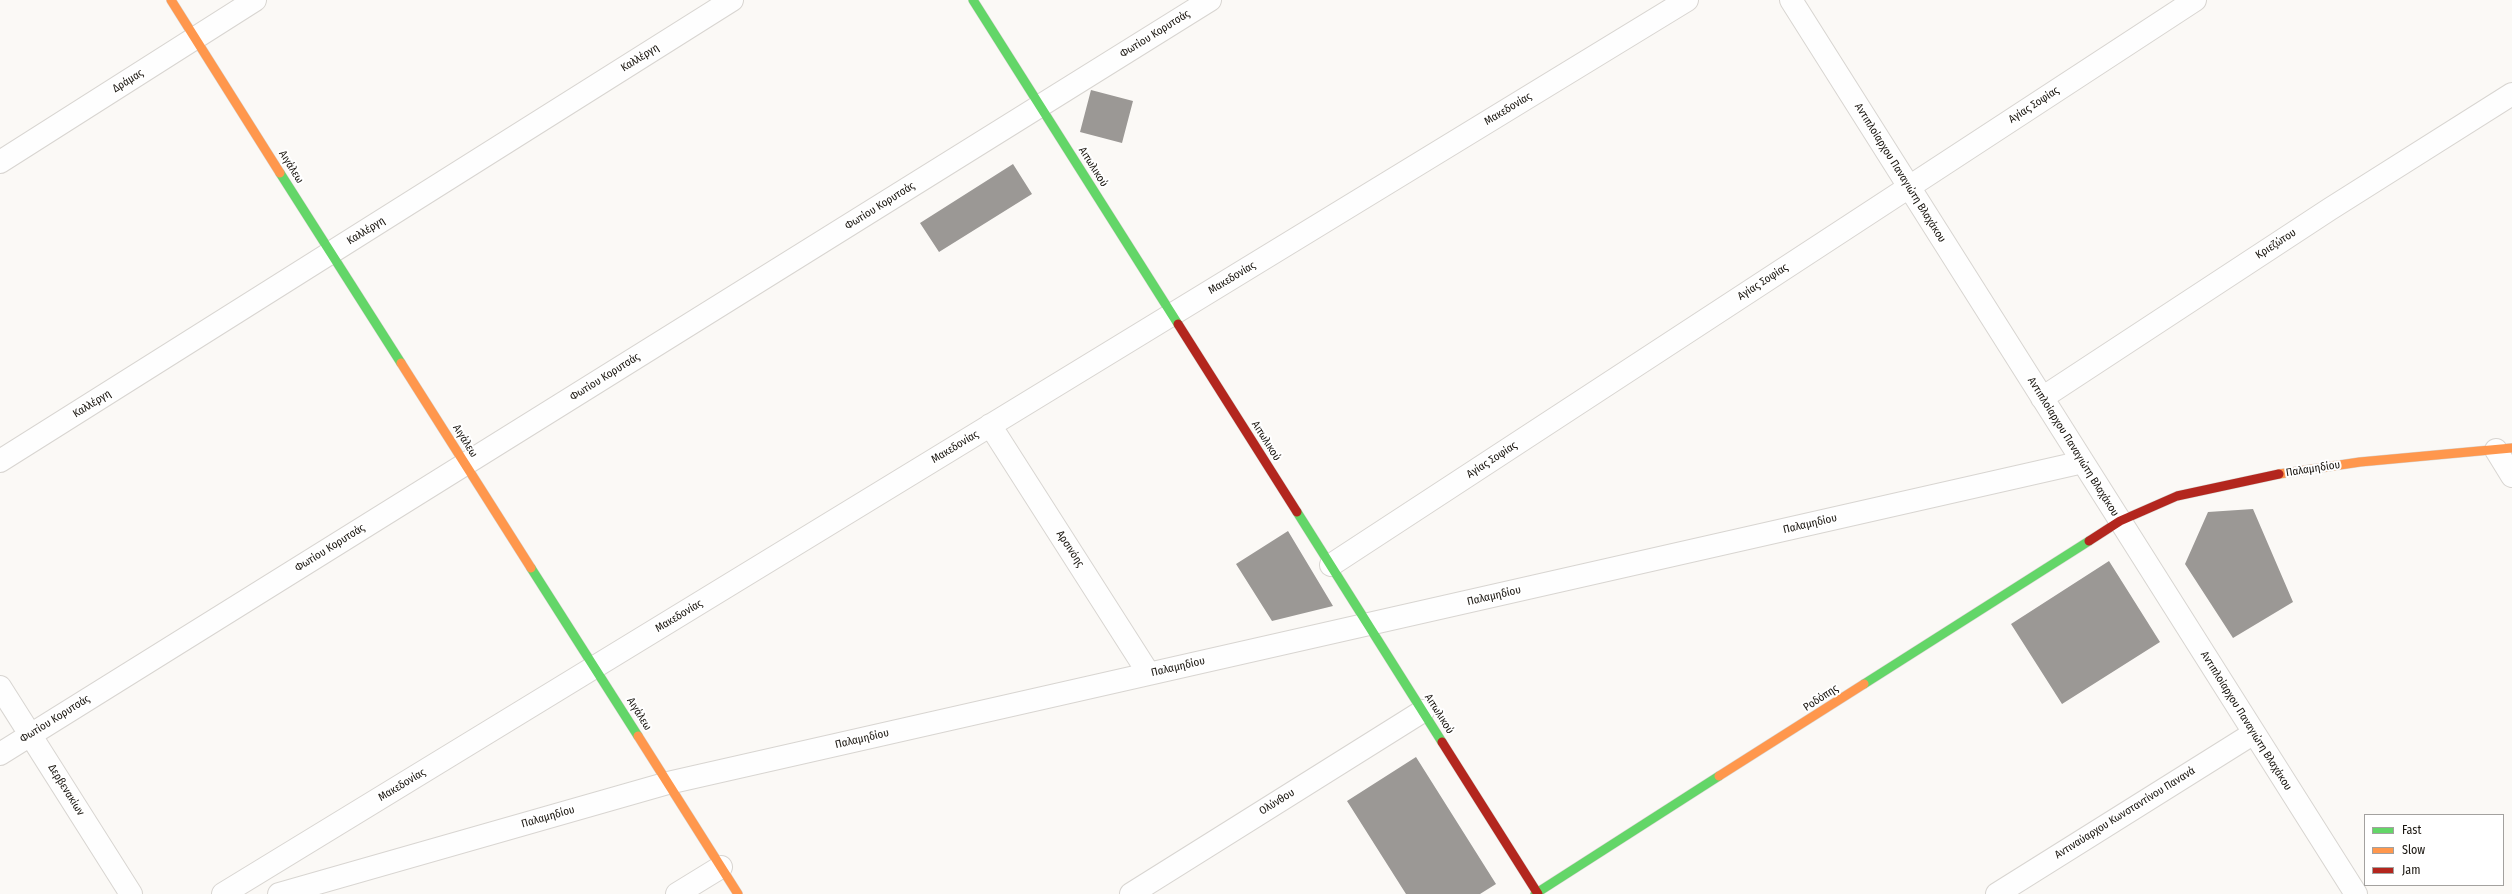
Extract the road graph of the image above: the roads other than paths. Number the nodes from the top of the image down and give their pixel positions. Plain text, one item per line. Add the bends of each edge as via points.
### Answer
1 (171, 0) edge
2 (255, 0) edge
3 (732, 0) edge
4 (973, 0) edge
5 (1210, 0) edge
6 (1687, 0) edge
7 (1791, 0) edge
8 (2195, 0) edge
9 (195, 38) junction
10 (2512, 94) edge
11 (1040, 106) junction
12 (0, 162) edge
13 (1909, 187) junction
14 (331, 253) junction
15 (1172, 315) junction
16 (2042, 398) junction
17 (990, 425) junction
18 (2504, 449) edge
19 (0, 462) edge
20 (2083, 462) junction
21 (465, 464) junction
22 (2512, 476) edge
23 (2120, 521) junction
24 (1331, 565) junction
25 (1368, 625) junction
26 (594, 667) junction
27 (1149, 674) junction
28 (0, 687) edge
29 (1422, 711) junction
30 (2254, 732) junction
31 (30, 735) junction
32 (0, 754) edge
33 (668, 783) junction
34 (721, 867) junction
35 (131, 894) edge
36 (223, 894) edge
37 (279, 894) edge
38 (677, 894) edge
39 (738, 894) edge
40 (1131, 894) edge
41 (1537, 894) edge
42 (1997, 894) edge
43 (2356, 894) edge

1 - 9 street, Αιγάλεω
2 - 9 street, Δράμας
3 - 14 street, Καλλέργη
4 - 11 street, Αιτωλικού
5 - 11 street, Φωτίου Κορυτσάς
6 - 15 street, Μακεδονίας
7 - 13 street, Αντιπλοίαρχου Παναγιώτη Βλαχάκου
8 - 13 street, Αγίας Σοφίας
9 - 12 street, Δράμας
9 - 14 street, Αιγάλεω
10 - 16 street, Κριεζώτου via 2330,209
11 - 15 street, Αιτωλικού
11 - 21 street, Φωτίου Κορυτσάς
13 - 16 street, Αντιπλοίαρχου Παναγιώτη Βλαχάκου
13 - 24 street, Αγίας Σοφίας
14 - 19 street, Καλλέργη
14 - 21 street, Αιγάλεω
15 - 17 street, Μακεδονίας
15 - 24 street, Αιτωλικού
16 - 20 street, Αντιπλοίαρχου Παναγιώτη Βλαχάκου
17 - 26 street, Μακεδονίας
17 - 27 street, Αρσινόης
18 - 22 street
18 - 23 street, Παλαμηδίου via 2360,462 2285,473 2176,496
20 - 23 street, Αντιπλοίαρχου Παναγιώτη Βλαχάκου
20 - 25 street, Παλαμηδίου
21 - 26 street, Αιγάλεω
21 - 31 street, Φωτίου Κορυτσάς
23 - 30 street, Αντιπλοίαρχου Παναγιώτη Βλαχάκου
23 - 41 street, Ροδόπης
24 - 25 street, Αιτωλικού
25 - 27 street, Παλαμηδίου
25 - 29 street, Αιτωλικού
26 - 33 street, Αιγάλεω
26 - 36 street, Μακεδονίας
27 - 33 street, Παλαμηδίου
28 - 31 street, Δερβενακίων
29 - 40 street, Ολύνθου
29 - 41 street, Αιτωλικού
30 - 42 street, Αντιναύαρχου Κωνσταντίνου Πανανά
30 - 43 street, Αντιπλοίαρχου Παναγιώτη Βλαχάκου
31 - 32 street, Φωτίου Κορυτσάς
31 - 35 street, Δερβενακίων
33 - 34 street, Αιγάλεω
33 - 37 street, Παλαμηδίου
34 - 38 street
34 - 39 street, Αιγάλεω

